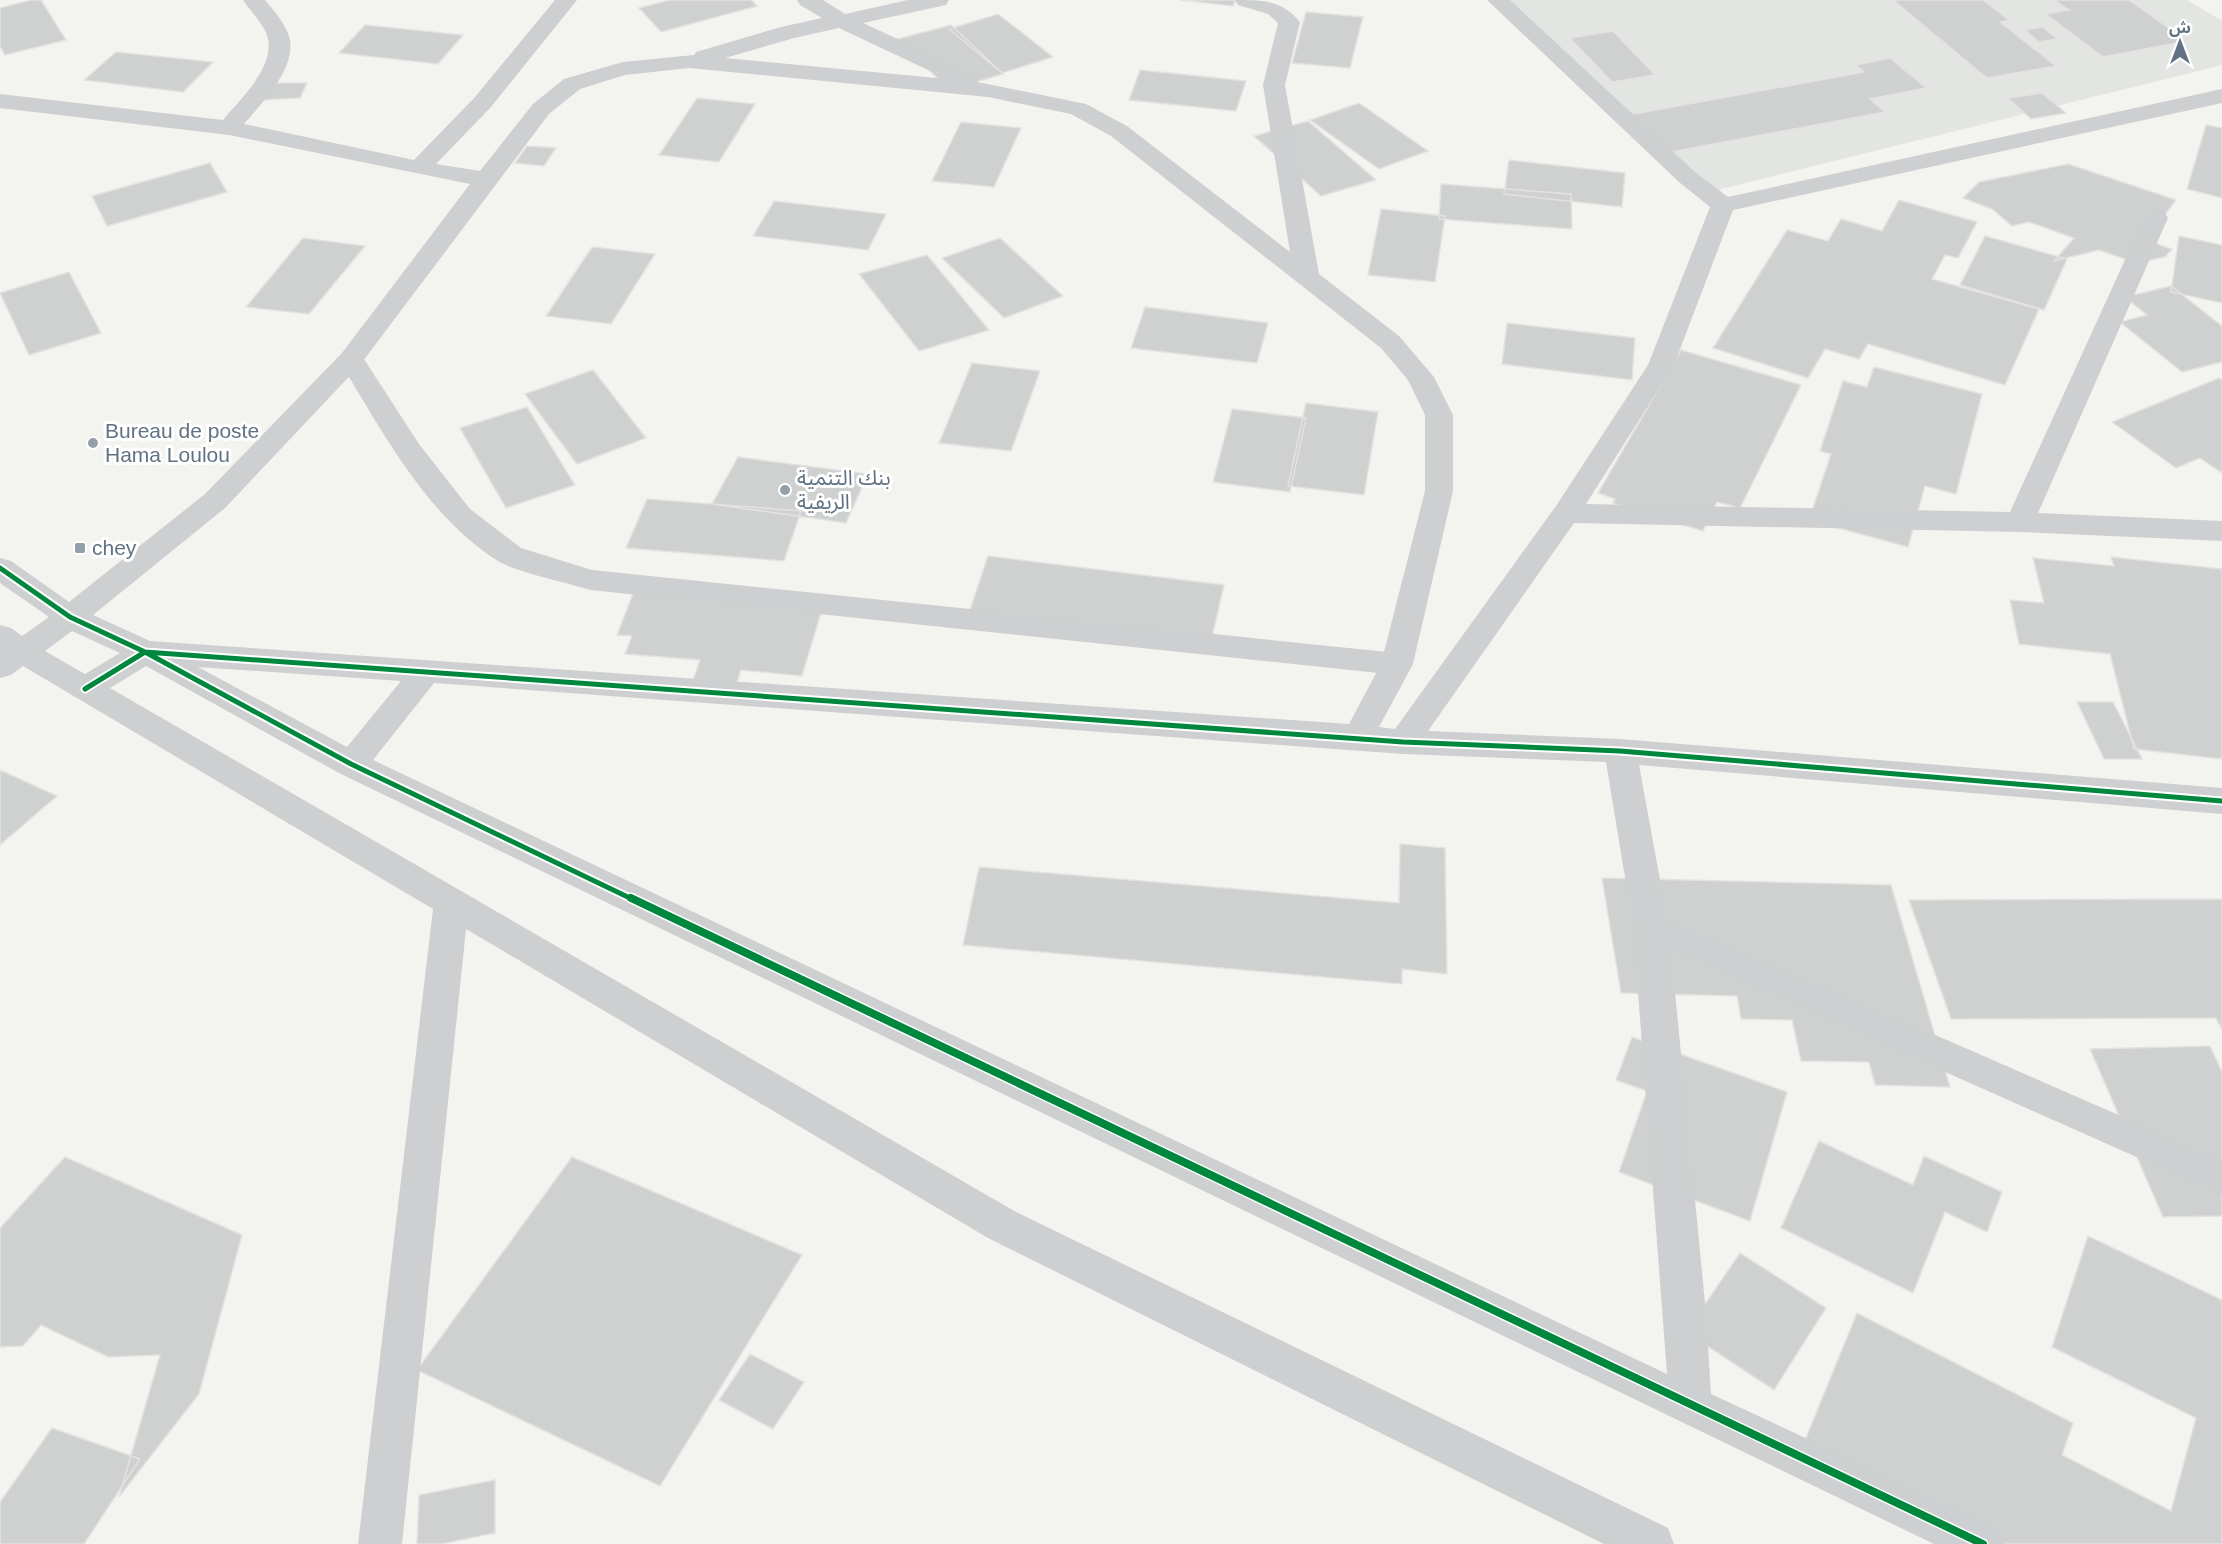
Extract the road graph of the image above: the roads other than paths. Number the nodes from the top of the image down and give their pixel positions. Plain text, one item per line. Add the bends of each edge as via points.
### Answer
1 (254, 0) edge
2 (566, 0) edge
3 (808, 0) edge
4 (939, 0) edge
5 (1246, 0) edge
6 (1498, 0) edge
7 (840, 20) junction
8 (688, 61) junction
9 (988, 90) junction
10 (2222, 96) edge
11 (0, 101) edge
12 (229, 128) junction
13 (419, 168) junction
14 (488, 180) junction
15 (1723, 205) junction
16 (2156, 218) dead end
17 (1307, 278) junction
18 (351, 359) junction
19 (1566, 513) junction
20 (2020, 522) junction
21 (2222, 531) edge
22 (0, 568) edge
23 (70, 617) junction
24 (7, 652) edge
25 (145, 652) junction
26 (1396, 664) junction
27 (426, 672) junction
28 (85, 689) junction
29 (1358, 737) junction
30 (1403, 742) junction
31 (1620, 751) junction
32 (351, 764) junction
33 (2222, 801) edge
34 (452, 903) junction
35 (1651, 926) junction
36 (2222, 1178) edge
37 (1689, 1406) junction
38 (380, 1544) edge
39 (1652, 1544) edge
40 (1983, 1544) edge

1 - 12 street via 280,42 275,68
2 - 13 street via 483,102
3 - 7 street
4 - 7 street
5 - 17 street via 1276,9 1289,22 1274,85
6 - 15 street via 1687,177
7 - 8 street
7 - 9 street
8 - 9 street
8 - 14 street via 623,69 572,84 540,109
9 - 17 street via 1078,109 1119,131
10 - 15 street
11 - 12 street
12 - 13 street
13 - 14 street
14 - 18 street
15 - 19 street via 1661,365
16 - 20 street
17 - 26 street via 1389,342 1420,377 1439,415 1439,491
18 - 23 street via 215,501
18 - 26 street via 409,450 460,516 510,555 591,580
19 - 20 street
19 - 30 street
20 - 21 street
22 - 23 street
23 - 24 street
23 - 25 street
24 - 28 street
25 - 27 street
25 - 28 street
25 - 32 street
26 - 29 street
27 - 29 street
27 - 32 street
28 - 34 street
29 - 30 street
30 - 31 street
31 - 33 street
31 - 35 street
32 - 37 street
34 - 38 street
34 - 39 street via 1002,1225
35 - 36 street
35 - 37 street via 1685,1314
37 - 40 street

